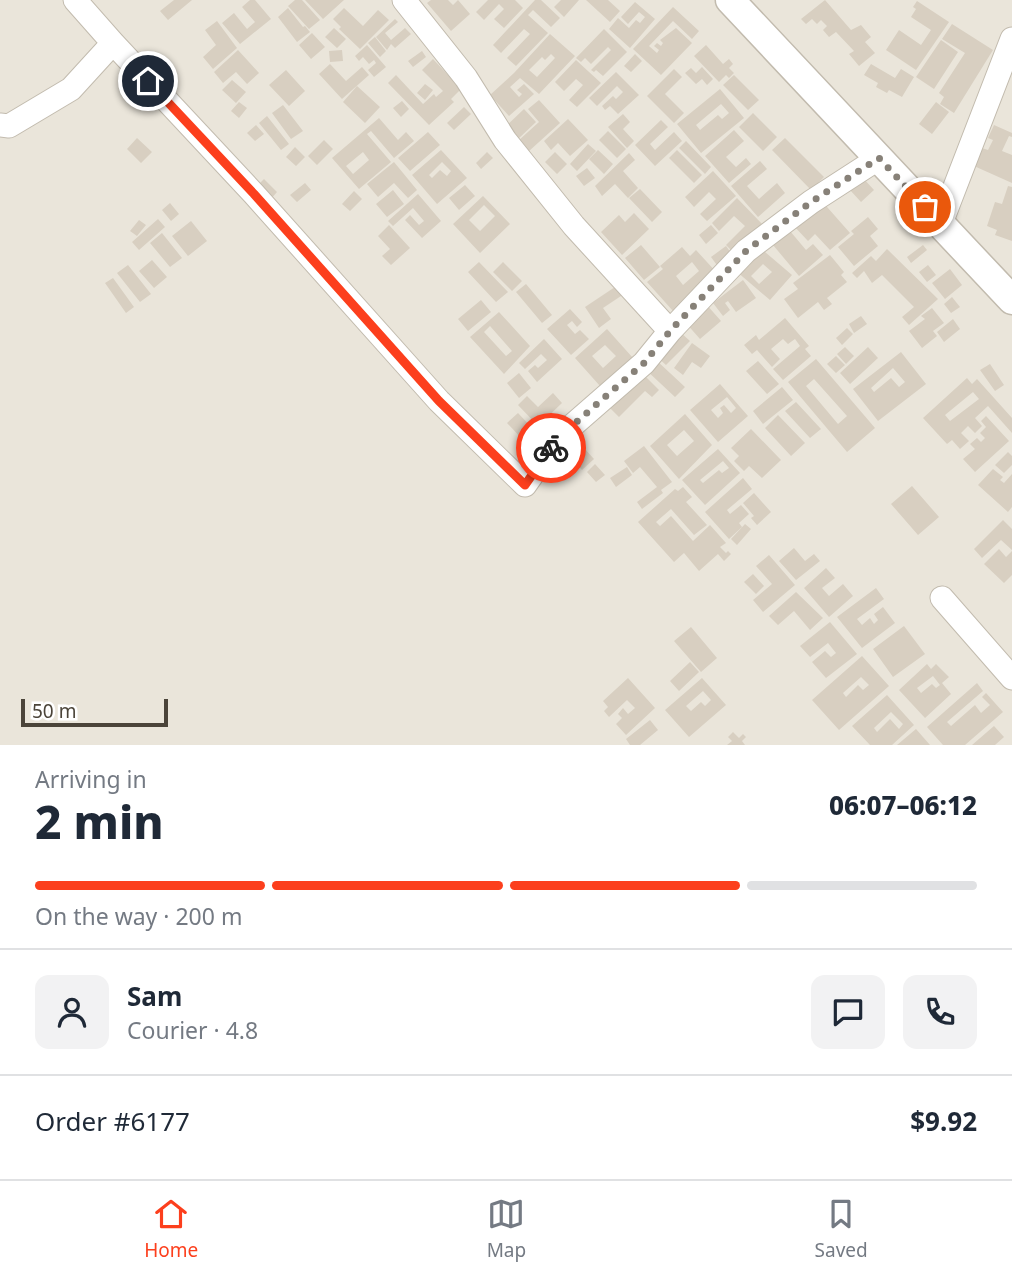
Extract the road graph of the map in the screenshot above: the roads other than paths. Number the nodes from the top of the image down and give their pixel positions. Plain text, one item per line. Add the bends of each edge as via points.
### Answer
1 (75, 0) edge
2 (404, 0) edge
3 (730, 0) edge
4 (1012, 39) edge
5 (113, 43) junction
6 (0, 125) edge
7 (879, 158) junction
8 (941, 223) junction
9 (1012, 300) edge
10 (670, 331) junction
11 (942, 598) dead end
12 (1012, 678) edge

1 - 5 street
2 - 10 street via 574,226
3 - 7 street
4 - 8 street
5 - 6 street via 71,89 9,126
5 - 10 street via 439,401 525,485 558,438 644,363
7 - 8 street
7 - 10 street via 746,251
8 - 9 street
11 - 12 street

